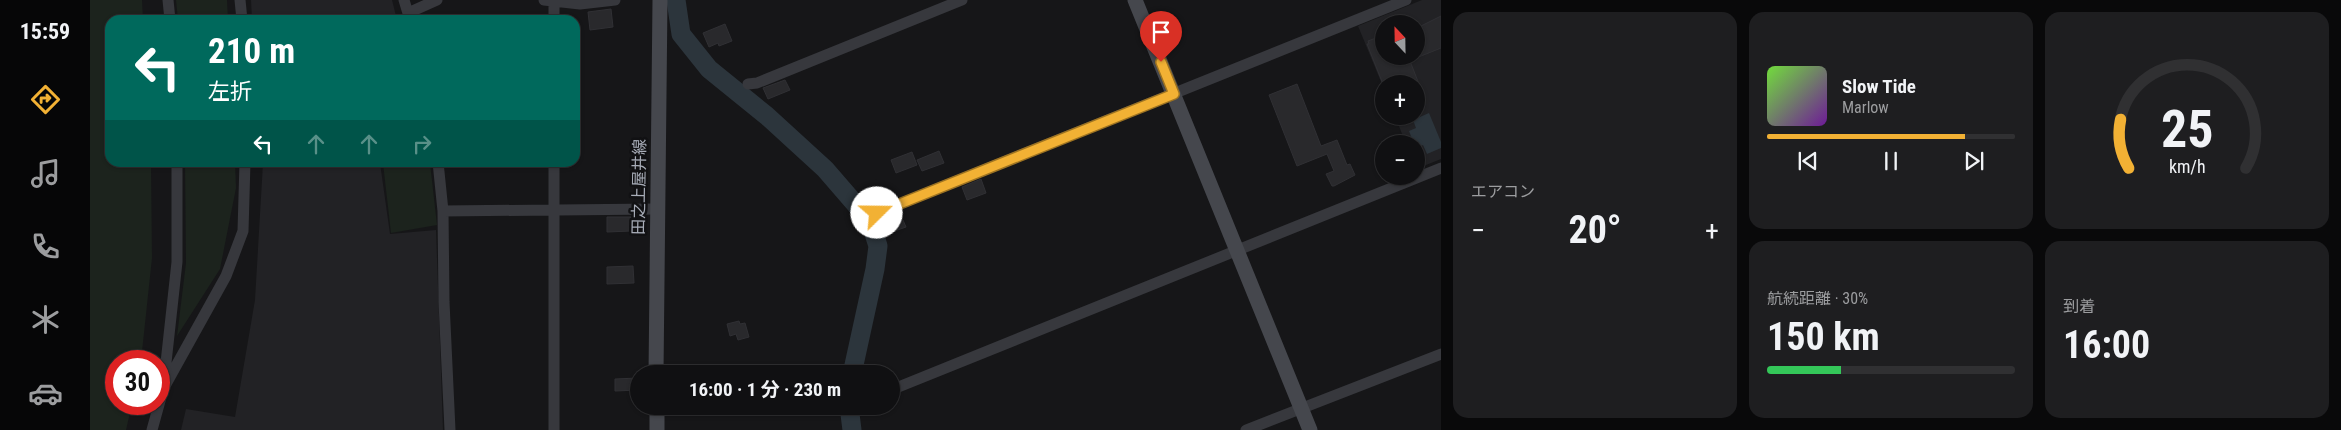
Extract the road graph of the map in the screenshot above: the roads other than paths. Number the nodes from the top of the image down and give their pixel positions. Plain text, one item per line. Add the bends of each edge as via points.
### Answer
1 (168, 0) edge
2 (240, 0) edge
3 (404, 0) edge
4 (437, 0) edge
5 (615, 0) edge
6 (660, 0) edge
7 (962, 0) edge
8 (1135, 0) edge
9 (1406, 0) edge
10 (549, 1) edge
11 (170, 15) edge
12 (242, 15) edge
13 (409, 15) edge
14 (411, 15) edge
15 (553, 15) edge
16 (748, 84) dead end
17 (1174, 94) junction
18 (177, 167) edge
19 (244, 167) edge
20 (439, 167) edge
21 (554, 167) edge
22 (1441, 168) edge
23 (555, 209) junction
24 (656, 209) junction
25 (444, 211) junction
26 (877, 213) dead end
27 (1237, 251) junction
28 (167, 350) edge
29 (1441, 354) edge
30 (656, 365) edge
31 (170, 377) edge
32 (900, 386) edge
33 (1301, 408) junction
34 (156, 415) edge
35 (657, 415) edge
36 (152, 430) edge
37 (450, 430) edge
38 (554, 430) edge
39 (657, 430) edge
40 (1246, 430) edge
41 (1310, 430) edge

1 - 11 street
2 - 12 street
3 - 13 street
4 - 14 street
5 - 10 street via 580,4
6 - 24 street, 田之上屋井線
7 - 16 street
8 - 17 street
9 - 17 street
10 - 15 street
17 - 26 street
17 - 27 street
18 - 28 street via 177,262
19 - 31 street via 243,231 226,276
20 - 25 street
21 - 23 street
22 - 27 street
23 - 24 street
23 - 25 street
23 - 38 street
24 - 30 street, 田之上屋井線
25 - 37 street
27 - 32 street
27 - 33 street
29 - 33 street
33 - 40 street
33 - 41 street
34 - 36 street
35 - 39 street

